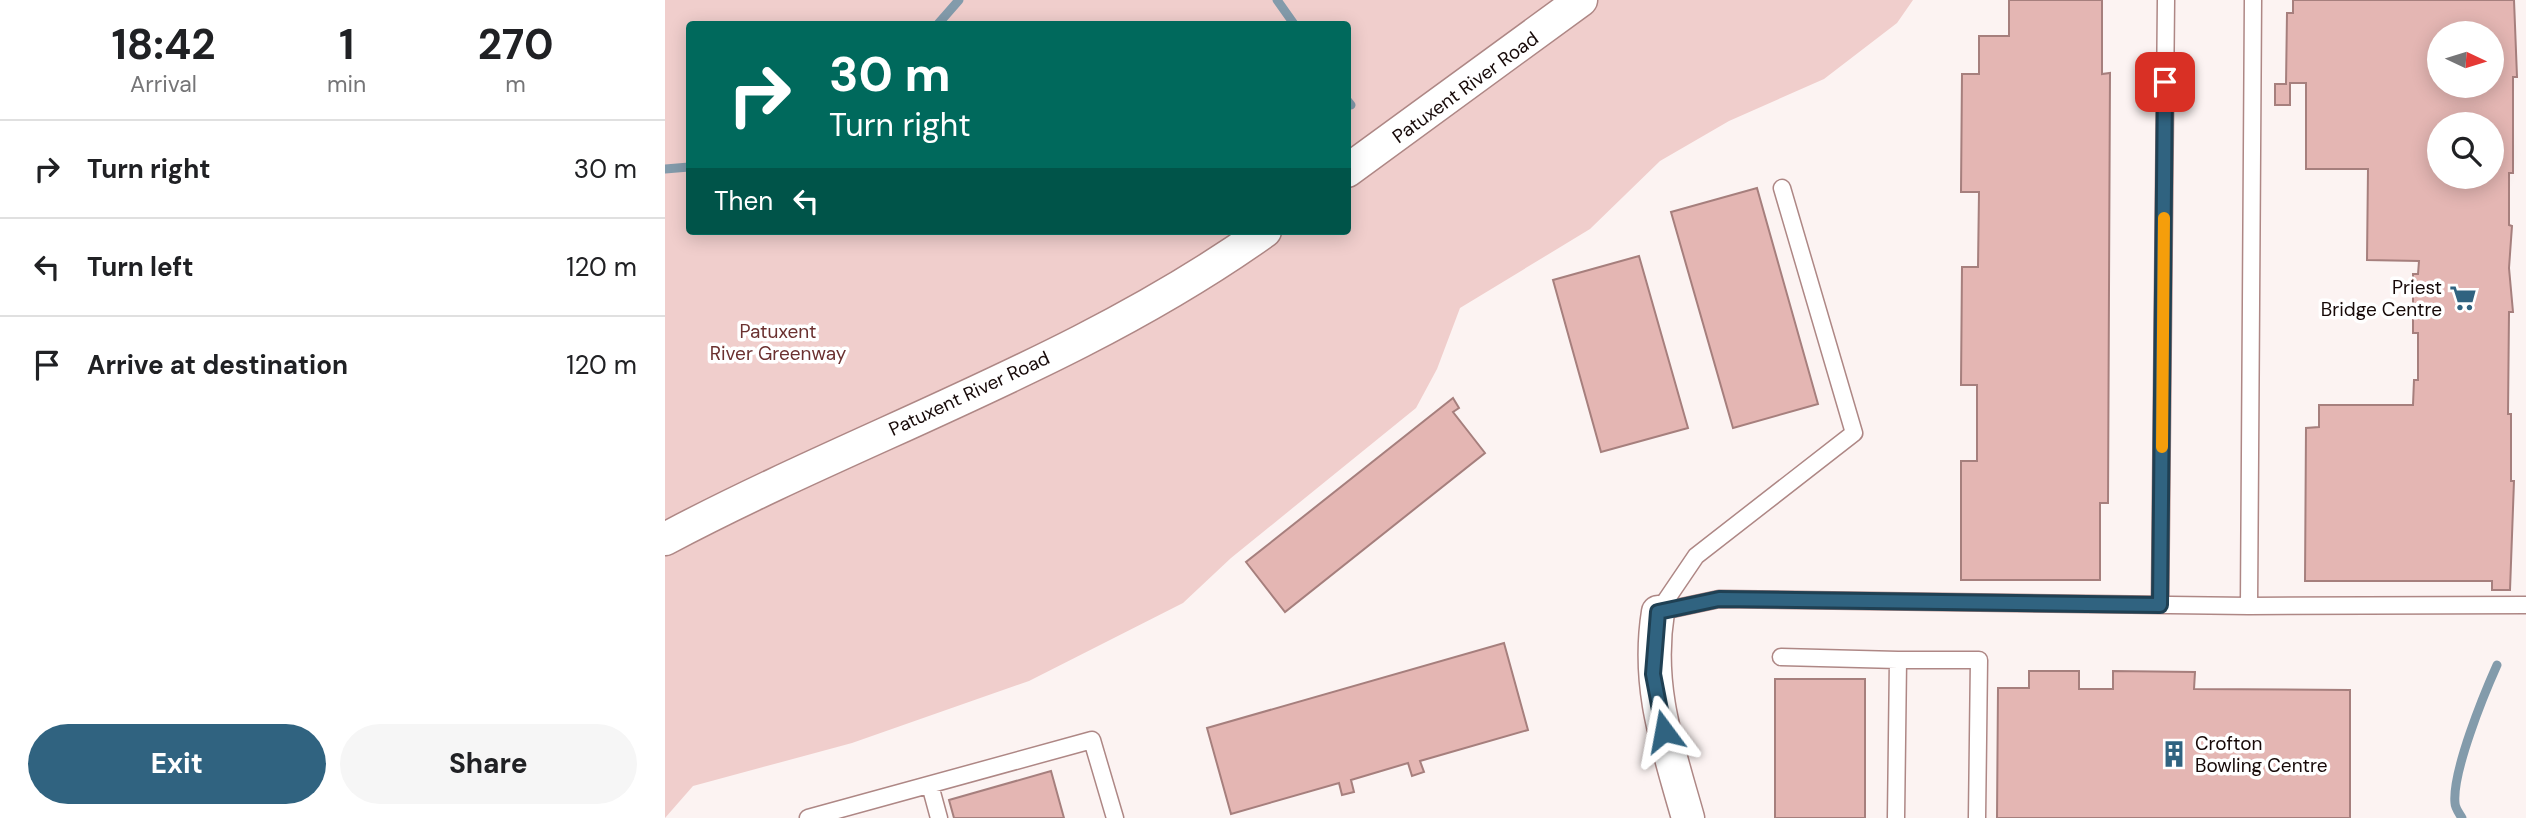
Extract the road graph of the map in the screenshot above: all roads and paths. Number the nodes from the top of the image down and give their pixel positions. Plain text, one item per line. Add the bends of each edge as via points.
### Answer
1 (1581, 0) edge
2 (2166, 0) edge
3 (2253, 0) edge
4 (1351, 169) edge
5 (1782, 188) dead end
6 (1259, 235) edge
7 (665, 539) edge
8 (2160, 605) junction
9 (2526, 605) edge
10 (2249, 606) junction
11 (1658, 612) junction
12 (1780, 657) dead end
13 (1898, 660) junction
14 (930, 785) junction
15 (853, 812) edge
16 (808, 818) edge
17 (939, 818) edge
18 (1115, 818) edge
19 (1688, 818) edge
20 (1896, 818) edge
21 (1977, 818) edge

1 - 4 street, Patuxent River Road
2 - 8 lane
3 - 10 lane
5 - 11 lane via 1854,433 1696,556
6 - 7 street, Patuxent River Road via 1178,288 1101,330 734,502
8 - 10 lane
8 - 11 lane via 1719,599
9 - 10 lane
11 - 19 street via 1653,663 1658,709
12 - 13 lane
13 - 20 lane
13 - 21 lane via 1979,660
14 - 15 lane
14 - 17 lane
14 - 18 lane via 1092,740
15 - 16 lane

